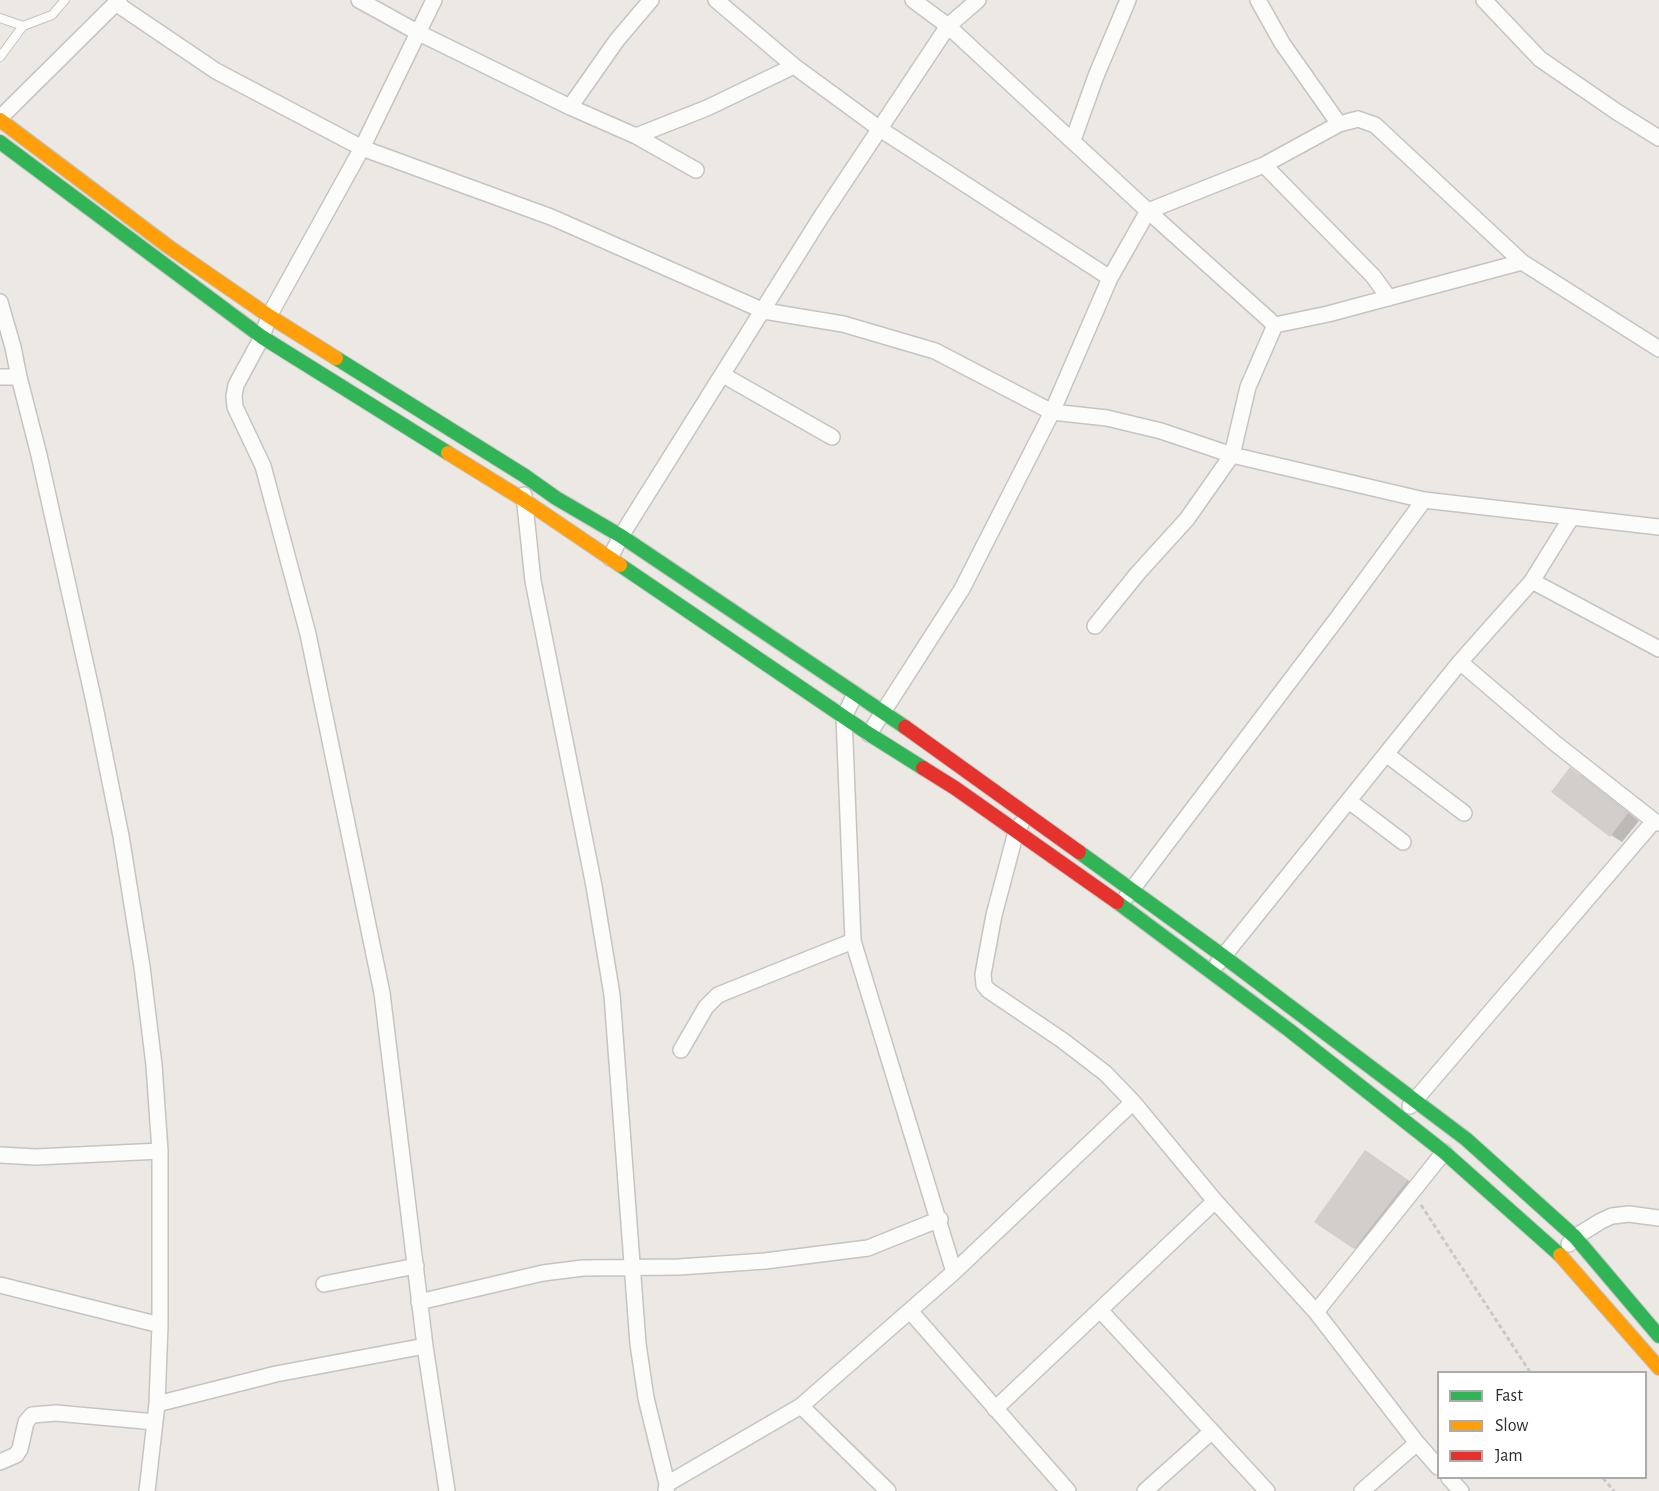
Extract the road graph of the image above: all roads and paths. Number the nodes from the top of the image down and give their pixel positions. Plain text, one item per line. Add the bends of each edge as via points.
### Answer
1 (65, 0) edge
2 (359, 0) edge
3 (434, 0) edge
4 (651, 0) edge
5 (716, 0) edge
6 (913, 0) edge
7 (978, 0) edge
8 (1128, 0) edge
9 (1258, 0) edge
10 (1484, 0) edge
11 (118, 2) edge
12 (0, 18) edge
13 (23, 26) junction
14 (948, 26) junction
15 (417, 32) junction
16 (0, 57) edge
17 (794, 66) junction
18 (570, 107) junction
19 (0, 119) edge
20 (1339, 124) junction
21 (880, 129) junction
22 (636, 136) junction
23 (1659, 138) edge
24 (1073, 140) junction
25 (0, 142) edge
26 (362, 148) junction
27 (1264, 165) junction
28 (696, 170) dead end
29 (1148, 211) junction
30 (1522, 262) junction
31 (1110, 278) junction
32 (1389, 298) junction
33 (0, 302) edge
34 (764, 311) junction
35 (269, 316) junction
36 (1275, 325) junction
37 (262, 337) junction
38 (1659, 349) edge
39 (723, 375) junction
40 (0, 377) edge
41 (19, 377) junction
42 (1052, 412) junction
43 (832, 437) dead end
44 (1232, 455) junction
45 (525, 476) junction
46 (524, 500) junction
47 (1424, 500) junction
48 (1571, 518) junction
49 (1659, 527) edge
50 (621, 536) junction
51 (610, 558) junction
52 (1532, 581) junction
53 (1095, 626) dead end
54 (1659, 649) edge
55 (1460, 662) junction
56 (855, 694) junction
57 (883, 711) junction
58 (844, 717) junction
59 (869, 734) junction
60 (1386, 754) junction
61 (972, 774) junction
62 (956, 788) junction
63 (1349, 801) junction
64 (1464, 813) dead end
65 (1027, 814) junction
66 (1657, 822) edge
67 (1016, 832) junction
68 (1403, 843) dead end
69 (1130, 889) junction
70 (1122, 905) junction
71 (853, 941) junction
72 (1223, 956) junction
73 (1212, 972) junction
74 (681, 1050) dead end
75 (1133, 1102) junction
76 (1414, 1102) junction
77 (1400, 1116) junction
78 (160, 1151) junction
79 (1444, 1152) junction
80 (0, 1155) edge
81 (1412, 1191) junction
82 (1215, 1201) junction
83 (1659, 1218) edge
84 (940, 1219) junction
85 (1575, 1237) junction
86 (1559, 1254) junction
87 (416, 1266) junction
88 (633, 1267) junction
89 (954, 1272) junction
90 (324, 1284) dead end
91 (0, 1285) edge
92 (419, 1302) junction
93 (1100, 1310) junction
94 (910, 1311) junction
95 (1316, 1312) junction
96 (160, 1325) junction
97 (1659, 1336) edge
98 (425, 1346) junction
99 (1659, 1368) edge
100 (1529, 1371) edge
101 (157, 1404) junction
102 (801, 1406) junction
103 (995, 1409) junction
104 (155, 1422) junction
105 (1211, 1432) junction
106 (1417, 1443) junction
107 (0, 1462) edge
108 (1437, 1466) edge
109 (1450, 1479) edge
110 (1604, 1479) edge
111 (666, 1488) edge
112 (147, 1491) edge
113 (447, 1491) edge
114 (888, 1491) edge
115 (1068, 1491) edge
116 (1145, 1491) edge
117 (1267, 1491) edge
118 (1362, 1491) edge
119 (1461, 1491) edge
120 (1614, 1491) edge

1 - 13 lane via 52,15
2 - 15 street
3 - 15 street
4 - 18 street
5 - 17 street
6 - 14 street
7 - 14 street
8 - 24 street
9 - 20 street via 1282,43
10 - 23 street via 1540,59
11 - 19 street
11 - 26 street via 216,71
12 - 13 lane
13 - 16 lane
14 - 21 street
14 - 24 street
15 - 18 street
15 - 26 street
17 - 21 street
17 - 22 street via 707,108
18 - 22 street
19 - 35 main road via 169,248
20 - 27 street
20 - 30 street via 1358,119 1375,125
21 - 31 street
21 - 34 street
22 - 28 street
24 - 29 street
25 - 37 main road
26 - 34 street via 551,217
26 - 35 street
27 - 29 street
27 - 32 street via 1373,276
29 - 31 street
29 - 36 street
30 - 32 street
30 - 38 street
31 - 42 street
32 - 36 street
33 - 41 street
34 - 39 street
34 - 42 street via 843,324 935,351
35 - 37 street
35 - 45 main road
36 - 44 street via 1248,387
37 - 46 main road
37 - 87 street via 237,385 235,407 263,466 308,634 382,993
39 - 43 street
39 - 50 street
40 - 41 street
41 - 78 street via 122,836 154,1065
42 - 44 street via 1083,414 1161,431
42 - 57 street via 962,589
44 - 47 street
44 - 53 street via 1187,519
45 - 46 street
45 - 50 main road
46 - 51 main road
46 - 88 street via 532,581 594,886 612,995
47 - 48 street
47 - 69 street
48 - 49 street
48 - 52 street
50 - 51 street
50 - 56 main road
51 - 58 main road
52 - 54 street
52 - 55 street
55 - 60 street
55 - 66 street via 1556,744
56 - 57 main road
56 - 58 street
57 - 59 street
57 - 61 main road
58 - 59 main road
58 - 71 street
59 - 62 main road
60 - 63 street
60 - 64 street
61 - 62 main road
61 - 65 main road
62 - 67 main road
63 - 68 street
63 - 72 street
65 - 67 street
65 - 69 main road
66 - 76 street
67 - 70 main road
67 - 75 street via 994,915 984,985 1105,1073
69 - 70 street
69 - 72 main road
70 - 73 main road
71 - 74 street via 718,995 706,1007
71 - 84 street
72 - 73 street
72 - 76 main road
73 - 77 main road
75 - 82 street
75 - 89 street
76 - 77 street
76 - 85 main road via 1466,1139
77 - 79 main road
78 - 80 street
78 - 96 street
79 - 81 street
79 - 86 main road
81 - 95 street
81 - 100 path
82 - 93 street
82 - 95 street
83 - 85 street via 1612,1216
84 - 88 street via 868,1248 765,1261
84 - 89 street
85 - 86 street
85 - 97 main road
86 - 99 main road
87 - 90 street
87 - 92 street
88 - 92 street via 543,1273
88 - 111 street via 646,1398
89 - 94 street
91 - 96 street
92 - 98 street
93 - 103 street
93 - 105 street
94 - 102 street
94 - 103 street
95 - 106 street
96 - 101 street
98 - 101 street via 276,1374
98 - 113 street
101 - 104 street
102 - 111 street
102 - 114 street
103 - 115 street
104 - 107 street via 56,1413 32,1415 16,1455
104 - 112 street
105 - 116 street
105 - 117 street
106 - 108 street
106 - 118 street
109 - 119 street
110 - 120 path

